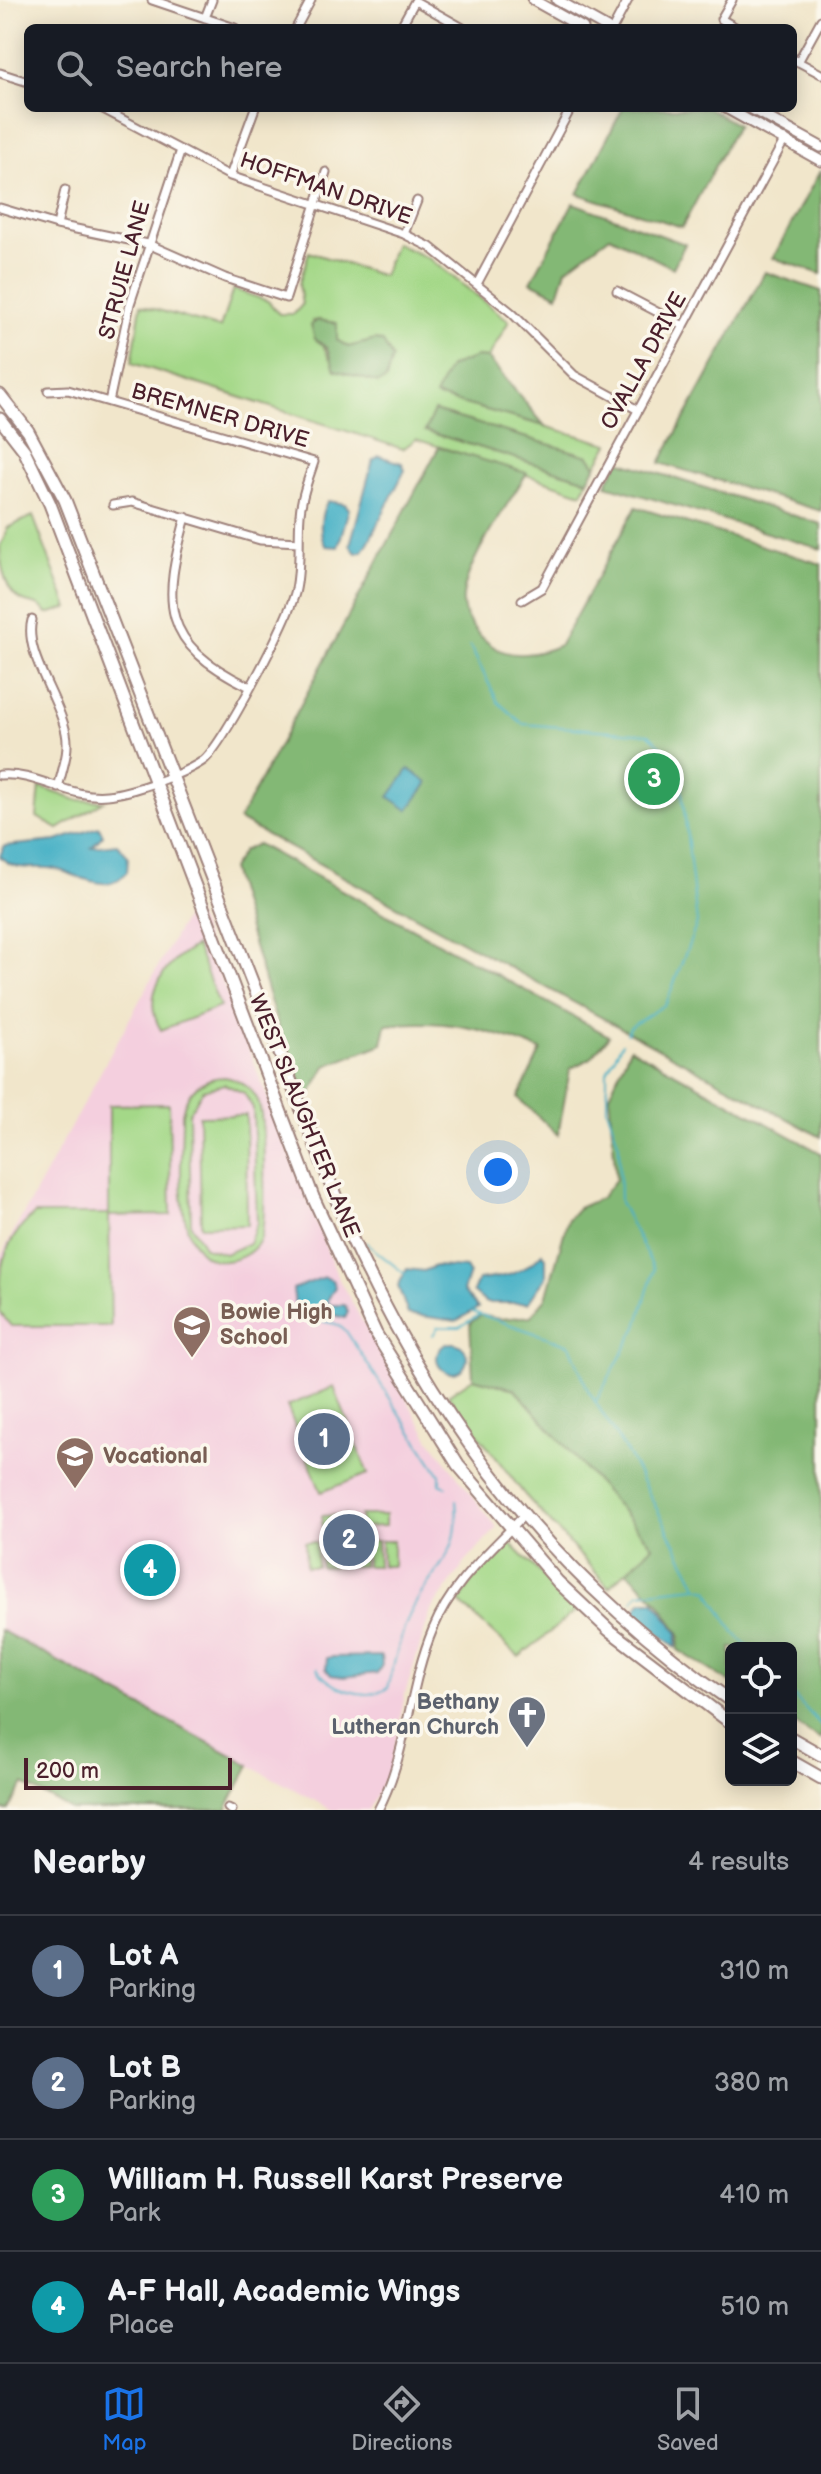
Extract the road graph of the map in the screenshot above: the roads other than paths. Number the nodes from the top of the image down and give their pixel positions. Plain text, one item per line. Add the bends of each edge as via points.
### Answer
1 (152, 0) edge
2 (212, 0) edge
3 (311, 0) edge
4 (533, 0) edge
5 (557, 0) edge
6 (628, 0) edge
7 (732, 0) edge
8 (205, 18) junction
9 (821, 20) edge
10 (223, 24) edge
11 (298, 24) edge
12 (402, 24) edge
13 (456, 24) edge
14 (576, 24) edge
15 (602, 24) edge
16 (613, 24) edge
17 (730, 24) edge
18 (797, 58) edge
19 (797, 61) edge
20 (821, 74) edge
21 (0, 75) edge
22 (24, 81) edge
23 (109, 112) edge
24 (254, 112) edge
25 (569, 112) edge
26 (733, 112) edge
27 (757, 112) edge
28 (790, 130) junction
29 (785, 140) junction
30 (821, 147) edge
31 (181, 150) junction
32 (821, 161) edge
33 (326, 172) dead end
34 (230, 176) junction
35 (65, 190) dead end
36 (417, 201) dead end
37 (316, 206) junction
38 (0, 208) edge
39 (57, 225) junction
40 (404, 234) junction
41 (148, 244) junction
42 (477, 284) junction
43 (617, 291) dead end
44 (684, 326) junction
45 (48, 391) dead end
46 (0, 395) edge
47 (109, 402) junction
48 (638, 410) junction
49 (0, 419) edge
50 (113, 505) dead end
51 (186, 517) junction
52 (78, 532) junction
53 (62, 537) junction
54 (299, 542) junction
55 (522, 600) dead end
56 (32, 620) dead end
57 (248, 686) junction
58 (171, 774) junction
59 (0, 775) edge
60 (154, 781) junction
61 (58, 788) junction
62 (352, 1239) junction
63 (334, 1246) junction
64 (523, 1516) junction
65 (511, 1529) junction
66 (725, 1696) edge
67 (725, 1707) edge
68 (719, 1716) junction
69 (725, 1720) edge
70 (797, 1741) edge
71 (821, 1755) edge
72 (797, 1764) edge
73 (821, 1778) edge
74 (378, 1810) edge

1 - 8 street
2 - 8 street
3 - 11 street
4 - 14 main road
5 - 15 main road
6 - 16 street
7 - 17 street via 721,19
8 - 10 street
9 - 18 street
12 - 13 street via 415,1
19 - 20 street
21 - 22 street
23 - 31 street, HOFFMAN DRIVE
24 - 34 street
25 - 42 street
26 - 29 main road
27 - 28 main road
28 - 29 street, OVALLA DRIVE
28 - 30 main road
29 - 32 main road
29 - 44 street, OVALLA DRIVE
31 - 34 street, HOFFMAN DRIVE
31 - 41 street, STRUIE LANE
33 - 37 street
34 - 37 street, HOFFMAN DRIVE
35 - 39 street
36 - 40 street
37 - 40 street, HOFFMAN DRIVE
37 - 41 street via 286,298
38 - 39 street
39 - 41 street
40 - 42 street, HOFFMAN DRIVE
41 - 47 street, STRUIE LANE
42 - 48 street, HOFFMAN DRIVE via 574,375
43 - 44 street
44 - 48 street, OVALLA DRIVE
45 - 47 street, BREMNER DRIVE via 68,390
46 - 52 main road, WEST SLAUGHTER LANE via 48,463
47 - 54 street, BREMNER DRIVE via 314,462 301,507
48 - 55 street, OVALLA DRIVE via 542,588
49 - 53 main road, WEST SLAUGHTER LANE via 33,466
50 - 51 street via 132,502
51 - 54 street via 260,540
51 - 57 street via 170,578 175,619 203,660
52 - 53 main road
52 - 58 main road, WEST SLAUGHTER LANE
53 - 60 main road, WEST SLAUGHTER LANE
54 - 57 street, BREMNER DRIVE via 295,596
56 - 61 street via 31,642 66,732
57 - 58 street, BREMNER DRIVE via 210,752
58 - 60 street, BREMNER DRIVE
58 - 62 main road, WEST SLAUGHTER LANE
59 - 61 street, BREMNER DRIVE
60 - 61 street, BREMNER DRIVE via 107,795
60 - 63 main road, WEST SLAUGHTER LANE
62 - 63 main road
62 - 64 main road, WEST SLAUGHTER LANE via 391,1322 439,1402
63 - 65 main road, WEST SLAUGHTER LANE via 416,1402 458,1465
64 - 65 street
64 - 66 main road, WEST SLAUGHTER LANE via 647,1638
65 - 68 main road, WEST SLAUGHTER LANE via 609,1630
65 - 74 street via 460,1580 437,1620 395,1775
67 - 68 main road
68 - 69 main road, WEST SLAUGHTER LANE
70 - 71 main road
72 - 73 main road

